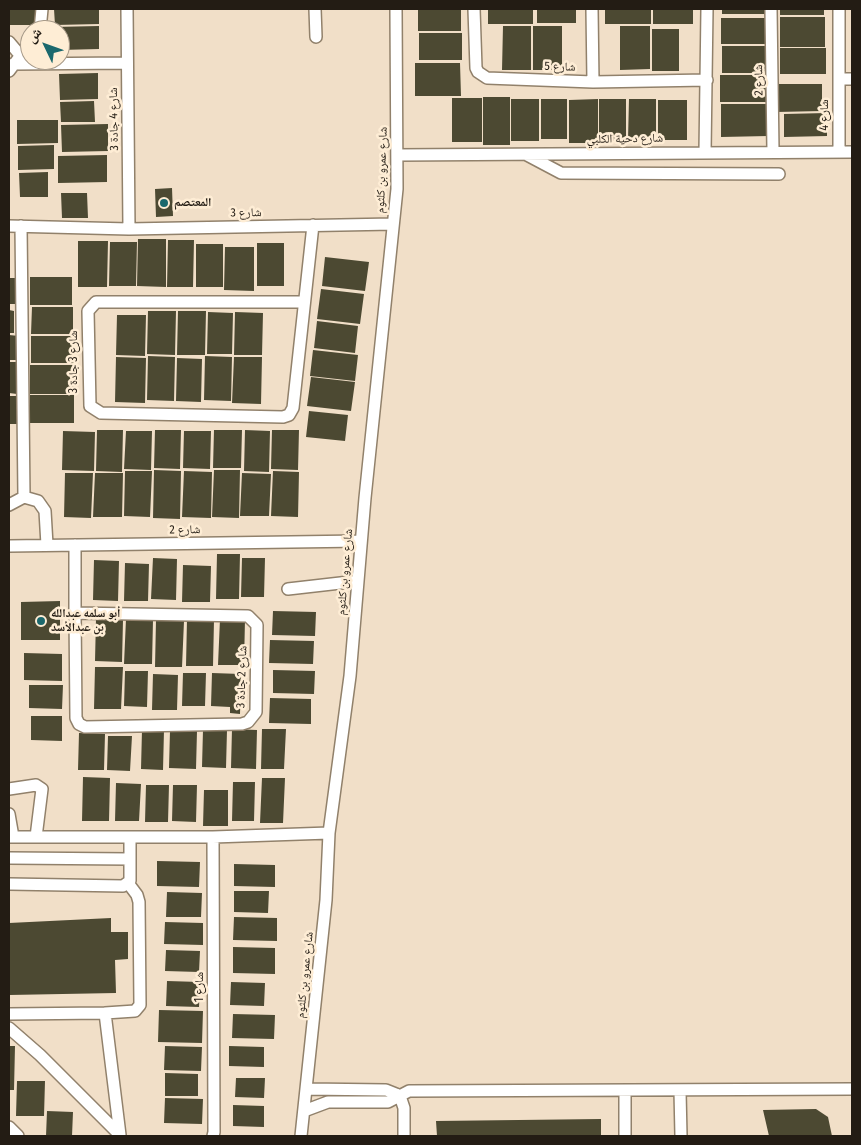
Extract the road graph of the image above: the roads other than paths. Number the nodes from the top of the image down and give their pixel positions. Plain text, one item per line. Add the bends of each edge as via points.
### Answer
1 (127, 9) edge
2 (315, 9) edge
3 (396, 9) edge
4 (474, 9) edge
5 (592, 9) edge
6 (707, 9) edge
7 (771, 9) edge
8 (839, 9) edge
9 (316, 37) dead end
10 (9, 42) edge
11 (14, 63) edge
12 (127, 63) junction
13 (839, 79) junction
14 (852, 79) edge
15 (707, 80) junction
16 (593, 82) junction
17 (774, 151) junction
18 (705, 152) junction
19 (839, 152) junction
20 (852, 152) edge
21 (526, 154) junction
22 (398, 155) junction
23 (779, 174) dead end
24 (393, 224) junction
25 (9, 226) edge
26 (21, 226) junction
27 (313, 226) junction
28 (129, 229) junction
29 (304, 302) junction
30 (24, 497) junction
31 (9, 505) edge
32 (362, 541) junction
33 (47, 545) junction
34 (75, 545) junction
35 (9, 546) edge
36 (358, 582) junction
37 (288, 588) dead end
38 (75, 614) junction
39 (9, 789) edge
40 (9, 814) edge
41 (329, 833) junction
42 (11, 837) edge
43 (36, 837) junction
44 (130, 837) junction
45 (213, 837) junction
46 (9, 858) edge
47 (130, 858) junction
48 (9, 884) edge
49 (128, 884) junction
50 (105, 1013) junction
51 (9, 1014) edge
52 (9, 1028) edge
53 (307, 1089) junction
54 (852, 1089) edge
55 (625, 1091) junction
56 (680, 1091) junction
57 (400, 1096) junction
58 (304, 1111) junction
59 (9, 1127) edge
60 (121, 1135) edge
61 (18, 1136) edge
62 (212, 1136) edge
63 (300, 1136) edge
64 (404, 1136) edge
65 (625, 1136) edge
66 (681, 1136) edge

1 - 12 street, شارع 4 جادة 3
2 - 9 street
3 - 22 street, شارع عمرو بن كلثوم
4 - 16 street, شارع 5 via 474,61 482,76
5 - 16 street
6 - 15 street
7 - 17 street, شارع 2
8 - 13 street, شارع 4
10 - 11 street
11 - 12 street
12 - 28 street, شارع 4 جادة 3
13 - 14 street
13 - 19 street, شارع 4
15 - 16 street, شارع 5
15 - 18 street
17 - 18 street, شارع دحية الكلبي
17 - 19 street, شارع دحية الكلبي
18 - 21 street, شارع دحية الكلبي
19 - 20 street, شارع دحية الكلبي
21 - 22 street, شارع دحية الكلبي
21 - 23 street via 561,173
22 - 24 street, شارع عمرو بن كلثوم
24 - 27 street, شارع 3
24 - 32 street, شارع عمرو بن كلثوم
25 - 26 street, شارع 3
26 - 28 street, شارع 3
26 - 30 street
27 - 28 street, شارع 3
27 - 29 street, شارع 3 جادة 3
29 - 29 street, شارع 3 جادة 3 via 293,408 286,416 101,413 90,406 88,311 96,302
30 - 31 street
30 - 33 street via 38,501 45,511
32 - 34 street, شارع 2
32 - 36 street, شارع عمرو بن كلثوم
33 - 34 street, شارع 2
33 - 35 street, شارع 2
34 - 38 street, شارع 2 جادة 3
36 - 37 street
36 - 41 street, شارع عمرو بن كلثوم via 350,676
38 - 38 street, شارع 2 جادة 3 via 76,718 82,726 242,724 256,712 257,625 248,616
39 - 43 street via 36,785 42,789
40 - 42 street
41 - 45 street
41 - 53 street, شارع عمرو بن كلثوم via 326,900
42 - 43 street
43 - 44 street
44 - 45 street
44 - 47 street
45 - 62 street, شارع 1
46 - 47 street
47 - 49 street
48 - 49 street
49 - 50 street via 139,902 140,1006 134,1012
50 - 51 street
50 - 60 street
52 - 60 street
53 - 57 street via 386,1090
53 - 58 street, شارع عمرو بن كلثوم
54 - 56 street
55 - 56 street
55 - 57 street via 410,1091
55 - 65 street
56 - 66 street
57 - 58 street via 385,1102 328,1102
57 - 64 street via 404,1108
58 - 63 street, شارع عمرو بن كلثوم
59 - 61 street

